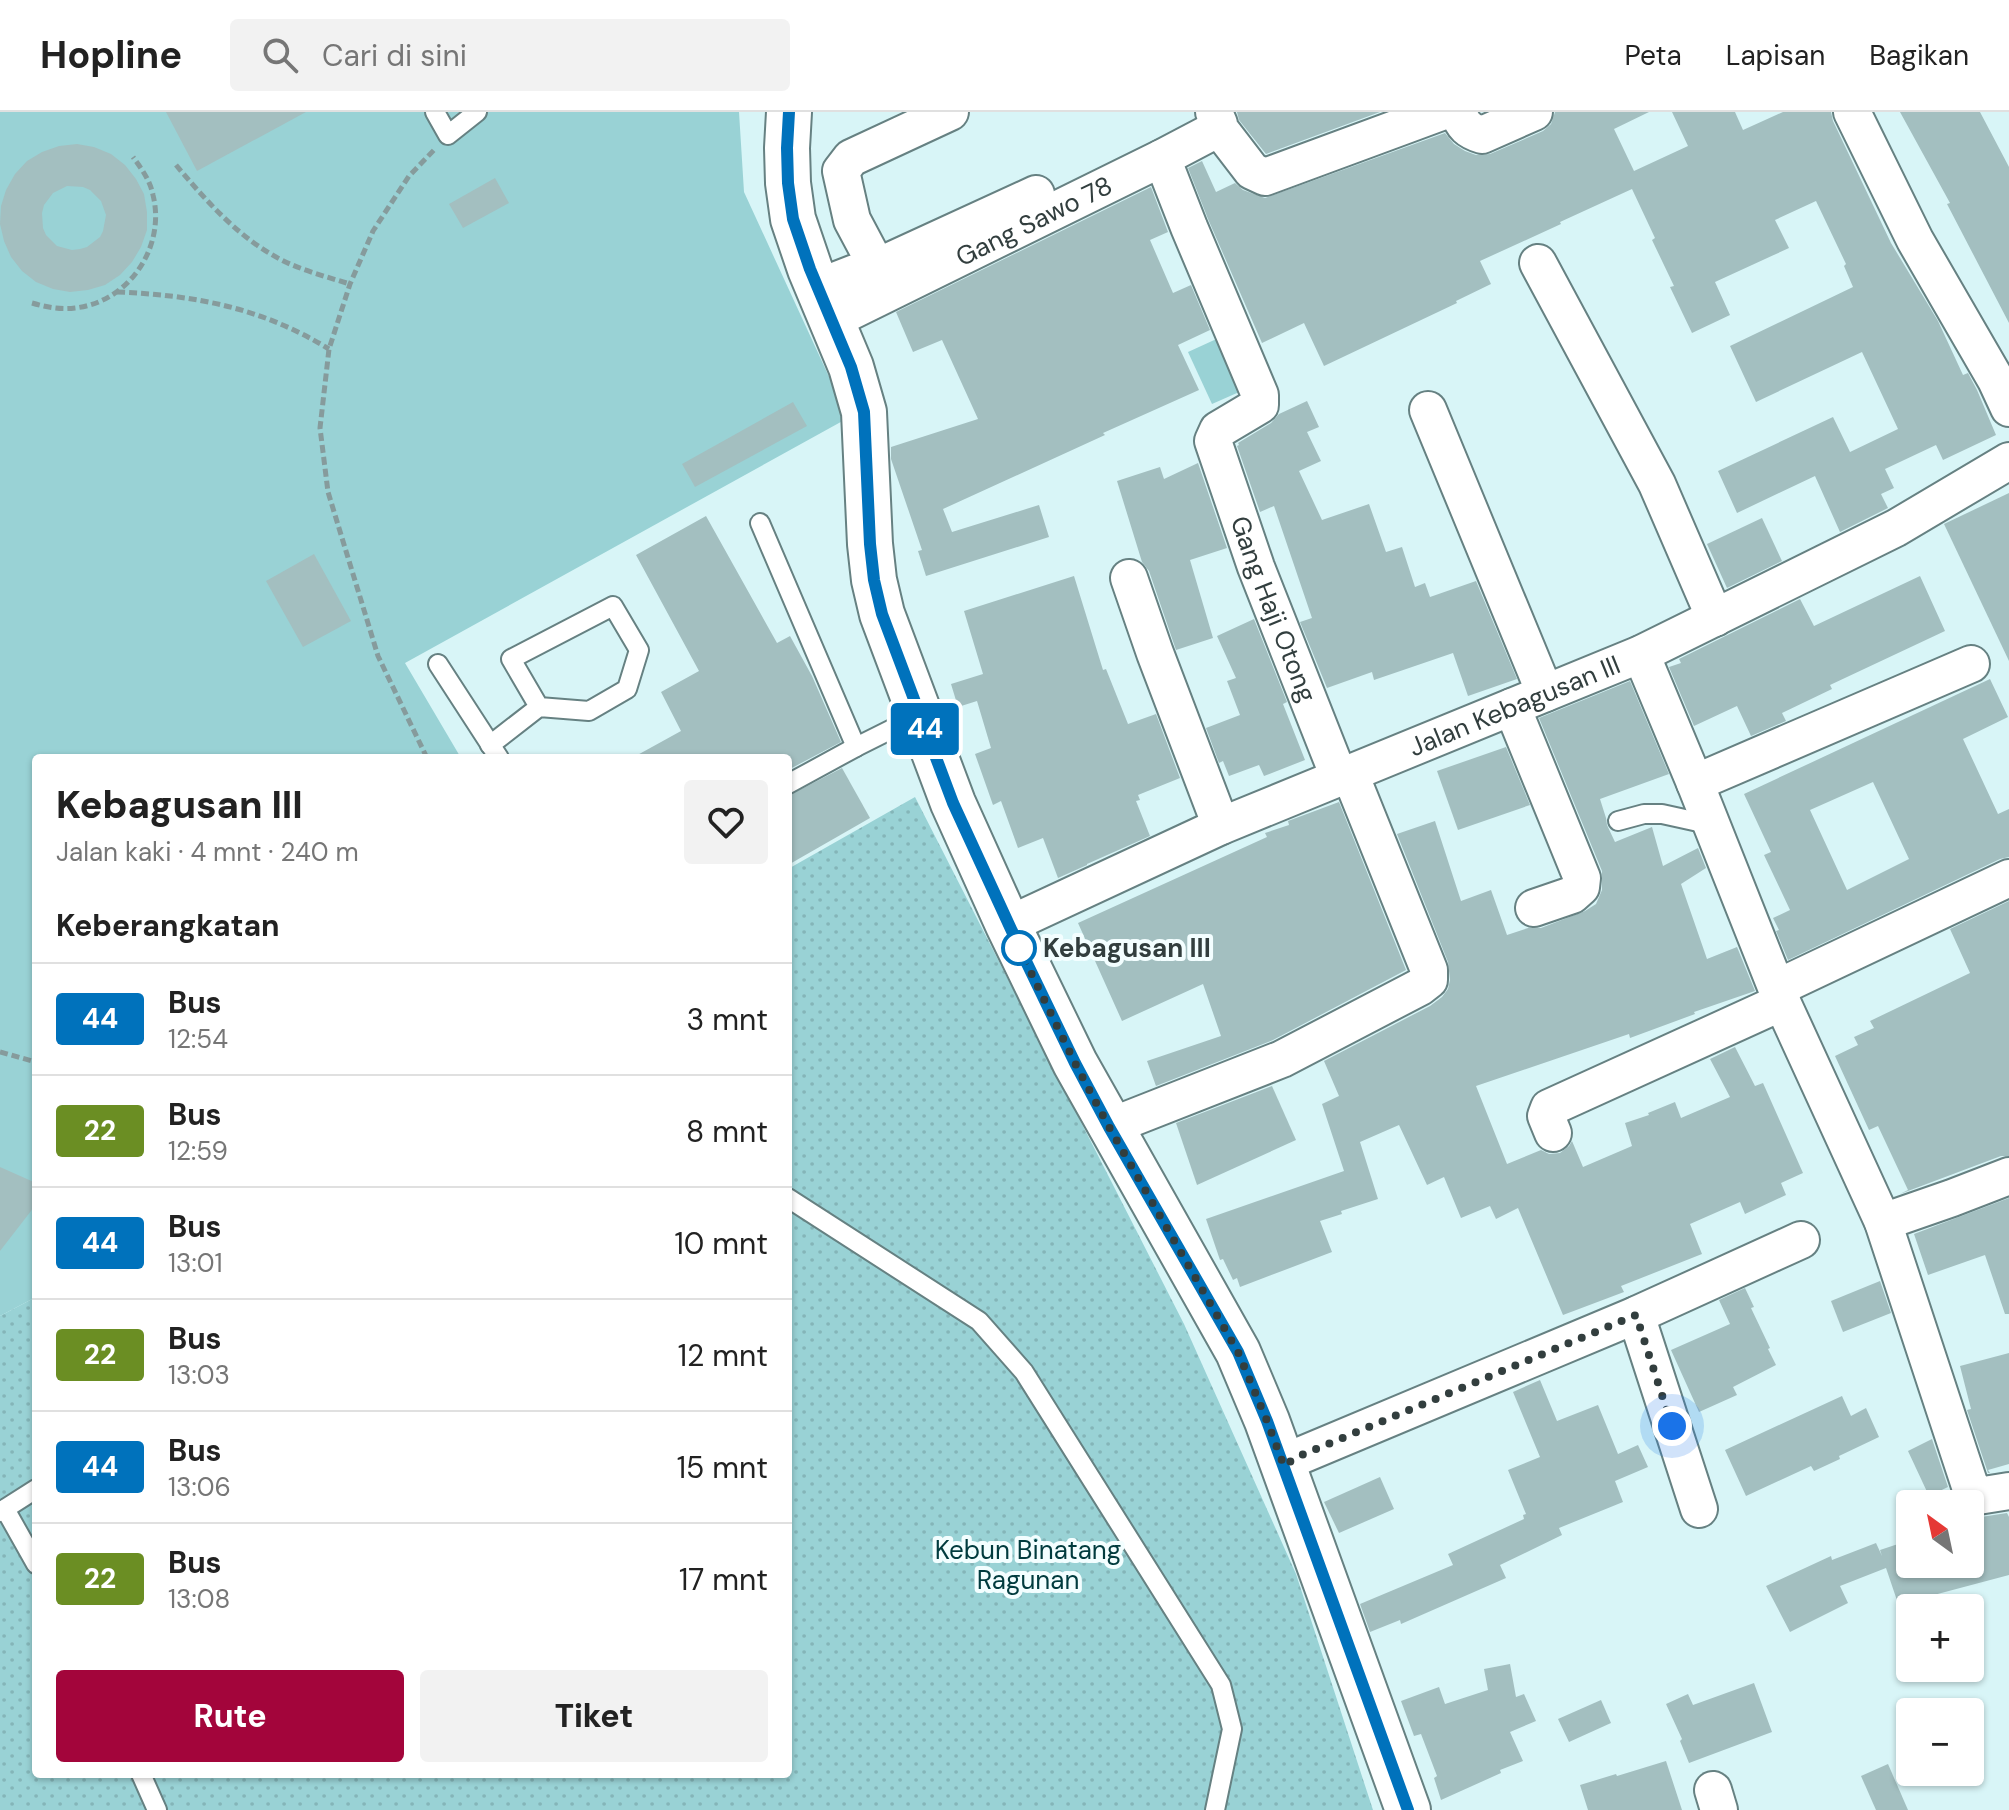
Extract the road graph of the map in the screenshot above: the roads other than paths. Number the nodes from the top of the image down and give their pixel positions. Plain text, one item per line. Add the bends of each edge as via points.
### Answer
1 (435, 112) edge
2 (477, 112) edge
3 (789, 112) edge
4 (950, 112) edge
5 (1441, 112) edge
6 (1459, 112) edge
7 (1534, 112) edge
8 (1852, 112) edge
9 (1211, 119) edge
10 (1162, 158) junction
11 (1538, 263) dead end
12 (877, 267) junction
13 (826, 303) junction
14 (2009, 408) edge
15 (1428, 410) dead end
16 (2009, 461) edge
17 (2009, 483) edge
18 (760, 523) dead end
19 (1896, 528) junction
20 (1129, 578) dead end
21 (1715, 618) junction
22 (1641, 654) junction
23 (438, 664) dead end
24 (1971, 664) dead end
25 (1545, 693) junction
26 (539, 707) junction
27 (1512, 707) junction
28 (920, 715) junction
29 (856, 747) junction
30 (494, 751) edge
31 (1344, 775) junction
32 (792, 782) edge
33 (1695, 783) junction
34 (1618, 821) dead end
35 (1712, 825) junction
36 (1221, 826) junction
37 (2009, 878) edge
38 (1534, 908) dead end
39 (1008, 925) junction
40 (1780, 995) junction
41 (1109, 1127) junction
42 (1553, 1133) dead end
43 (2009, 1176) edge
44 (792, 1201) edge
45 (1883, 1222) junction
46 (1801, 1240) dead end
47 (1636, 1315) junction
48 (1284, 1466) junction
49 (2009, 1491) edge
50 (32, 1492) edge
51 (1699, 1509) dead end
52 (3, 1510) edge
53 (32, 1557) edge
54 (143, 1778) edge
55 (157, 1810) edge
56 (1215, 1810) edge
57 (1408, 1810) edge

1 - 2 lane via 448,135
3 - 13 main road via 793,219
4 - 12 street via 851,158 841,171 852,220
5 - 9 street via 1265,177 1252,171
6 - 7 street via 1470,132 1482,135
8 - 14 street via 1915,240
9 - 10 street, Gang Sawo 78
9 - 12 street
10 - 13 street, Gang Sawo 78
10 - 31 street, Gang Haji Otong via 1261,399 1256,409 1218,430 1213,441 1256,567
11 - 21 street via 1651,473
12 - 13 street via 855,273
13 - 28 main road via 864,412 874,580
15 - 25 street
16 - 19 street, Jalan Kebagusan III
17 - 19 street via 1916,527
18 - 29 lane
19 - 21 street, Jalan Kebagusan III
20 - 36 street
21 - 22 street, Jalan Kebagusan III
22 - 25 street, Jalan Kebagusan III
22 - 33 street
23 - 30 lane
24 - 33 street
25 - 27 street, Jalan Kebagusan III
26 - 26 lane via 589,711 627,689 639,650 613,606 511,659
26 - 30 lane
27 - 31 street, Jalan Kebagusan III
27 - 38 street via 1582,878 1572,895
28 - 29 lane
28 - 39 main road
29 - 32 lane
31 - 36 street, Jalan Kebagusan III
31 - 41 street, Gang Haji Otong via 1429,980 1282,1059
33 - 35 street
34 - 35 lane via 1662,814
35 - 40 street
36 - 39 street, Jalan Kebagusan III
37 - 40 street
39 - 41 main road
40 - 42 street via 1549,1108 1546,1116
40 - 45 street
41 - 48 main road via 1238,1352
43 - 45 street
44 - 56 lane via 979,1321 1024,1372 1221,1685 1232,1729
45 - 49 street via 1971,1489 1978,1496
46 - 47 street
47 - 48 street
47 - 51 street
48 - 57 main road
50 - 52 lane
52 - 53 lane
54 - 55 lane

